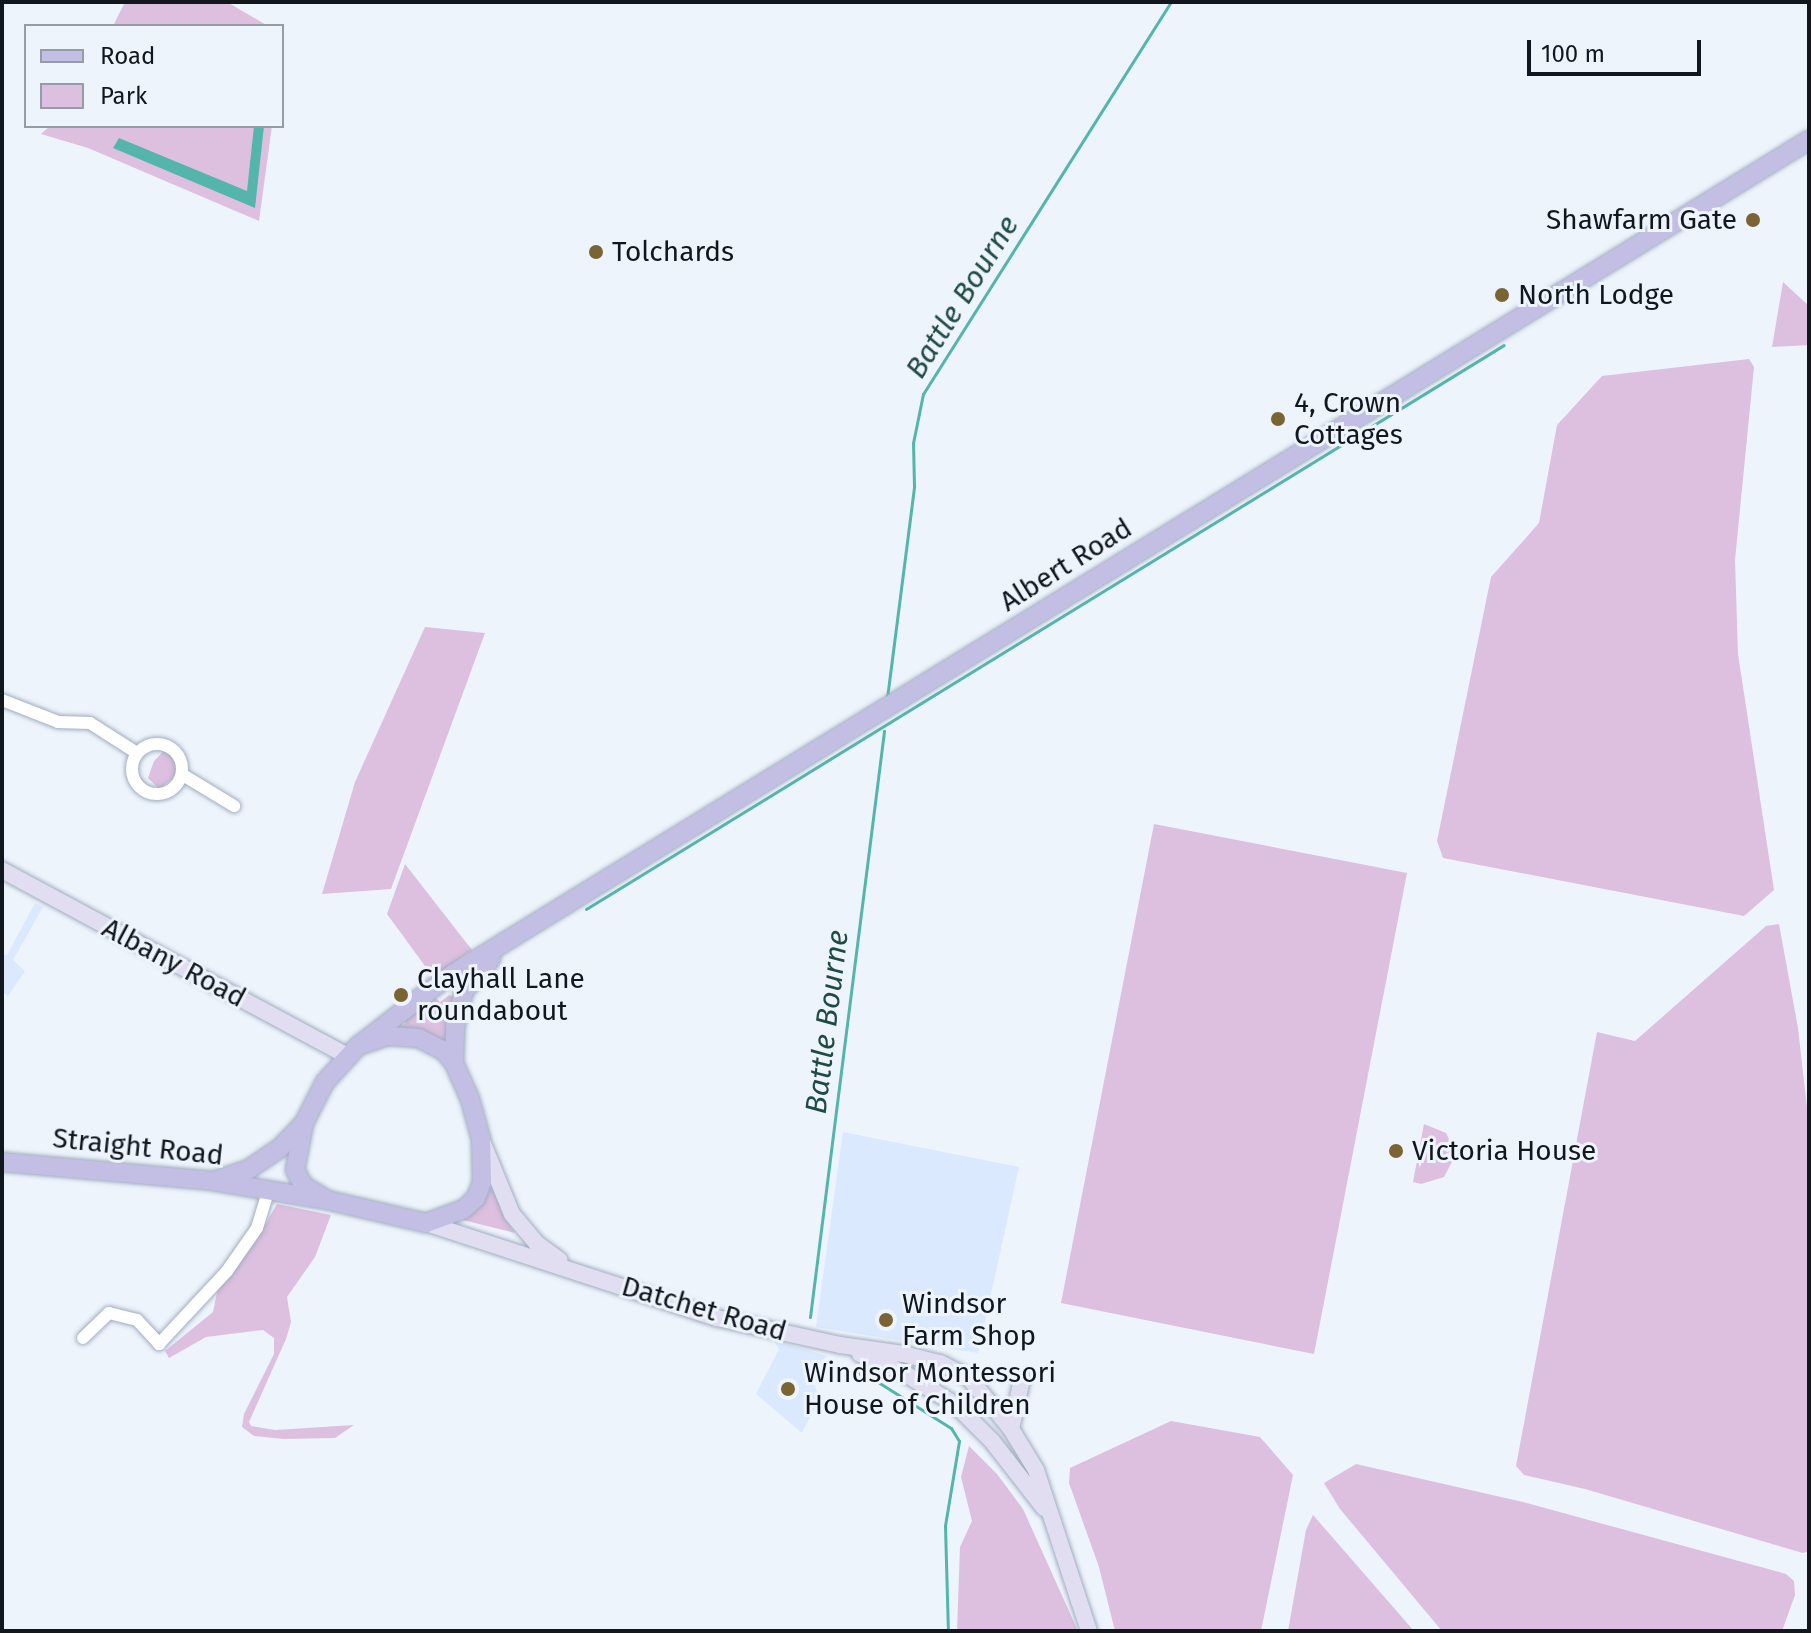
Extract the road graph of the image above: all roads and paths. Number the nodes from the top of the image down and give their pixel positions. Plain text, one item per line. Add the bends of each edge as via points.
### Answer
1 (1809, 140) edge
2 (2, 700) edge
3 (137, 753) junction
4 (183, 775) junction
5 (234, 806) dead end
6 (2, 870) edge
7 (500, 948) junction
8 (352, 1051) junction
9 (454, 1063) junction
10 (304, 1123) junction
11 (481, 1139) junction
12 (2, 1162) edge
13 (213, 1181) junction
14 (268, 1193) junction
15 (327, 1200) junction
16 (426, 1223) junction
17 (569, 1267) junction
18 (83, 1338) dead end
19 (840, 1345) junction
20 (969, 1378) junction
21 (1022, 1379) dead end
22 (956, 1405) junction
23 (1011, 1429) junction
24 (1054, 1521) junction
25 (1089, 1631) edge

1 - 7 main road, Albert Road
2 - 3 street via 58,722 90,723
3 - 4 street via 154,743 168,745 181,758
3 - 4 street via 131,770 145,791 168,792
4 - 5 street
6 - 8 main road, Albany Road
7 - 8 main road, Albert Road via 443,980
7 - 9 main road via 464,991
8 - 9 main road via 403,1035 444,1051
8 - 10 main road via 325,1082
9 - 11 main road
10 - 13 main road via 249,1169
10 - 15 main road via 295,1170 304,1186
11 - 16 main road via 482,1182 476,1198 458,1213
11 - 17 main road, Datchet Road via 512,1214 524,1231
12 - 13 main road, Straight Road
13 - 14 main road, Straight Road
14 - 15 main road, Straight Road
14 - 18 street via 257,1228 227,1271 159,1344 137,1320 109,1313
15 - 16 main road
16 - 17 main road, Datchet Road
17 - 19 main road, Datchet Road via 717,1318
19 - 20 main road via 940,1363
19 - 22 main road via 904,1373
20 - 22 main road
20 - 23 main road
21 - 23 main road
22 - 24 main road via 992,1441
23 - 24 main road via 1036,1470
24 - 25 main road

